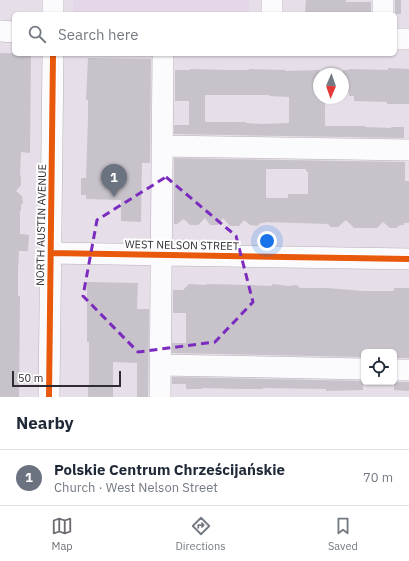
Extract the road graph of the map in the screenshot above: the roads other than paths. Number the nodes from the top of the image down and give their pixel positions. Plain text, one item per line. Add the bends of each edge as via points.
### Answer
1 (53, 0) edge
2 (272, 0) edge
3 (383, 0) edge
4 (53, 12) edge
5 (272, 12) edge
6 (383, 12) edge
7 (0, 31) edge
8 (12, 32) edge
9 (397, 39) edge
10 (409, 39) edge
11 (52, 56) edge
12 (163, 56) edge
13 (162, 146) junction
14 (409, 150) edge
15 (51, 253) junction
16 (162, 255) junction
17 (409, 259) edge
18 (161, 365) junction
19 (361, 369) edge
20 (397, 370) edge
21 (409, 370) edge
22 (49, 397) edge
23 (160, 397) edge

1 - 4 street
2 - 5 street
3 - 6 street
7 - 8 street
9 - 10 street
11 - 15 street, NORTH AUSTIN AVENUE
12 - 13 street
13 - 14 street
13 - 16 street
15 - 16 street, WEST NELSON STREET
15 - 22 street, NORTH AUSTIN AVENUE
16 - 17 street, WEST NELSON STREET
16 - 18 street
18 - 19 street
18 - 23 street
20 - 21 street

